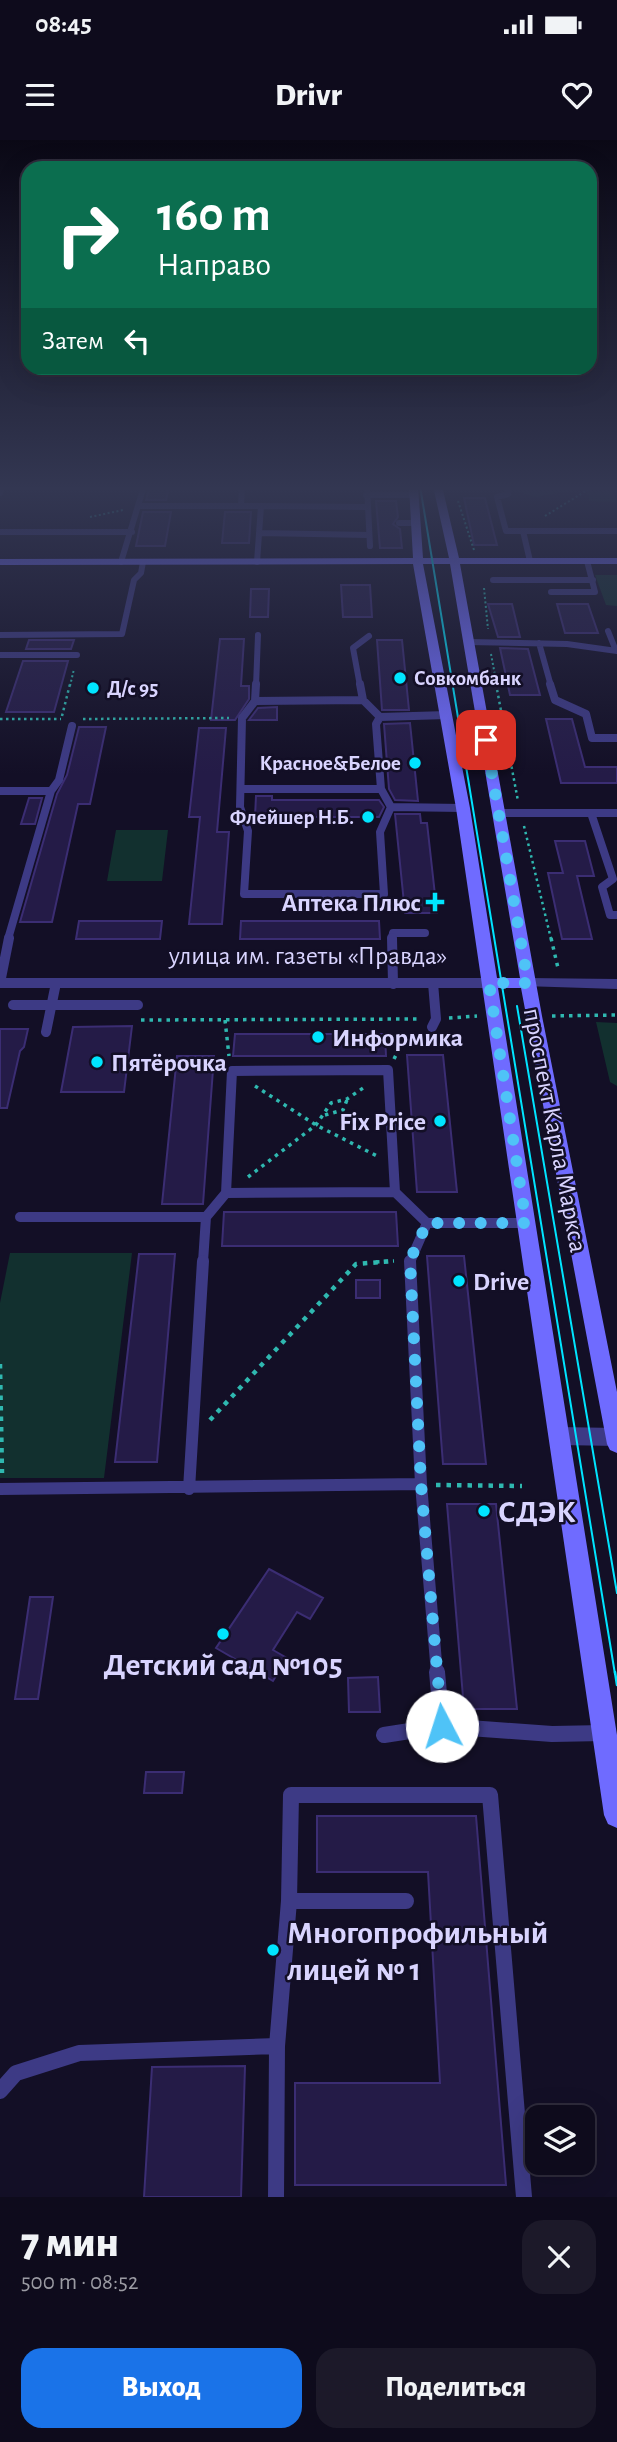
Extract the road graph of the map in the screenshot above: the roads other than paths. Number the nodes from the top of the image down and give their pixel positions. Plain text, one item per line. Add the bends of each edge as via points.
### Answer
1 (134, 582) edge
2 (422, 582) edge
3 (457, 582) edge
4 (593, 582) edge
5 (551, 592) dead end
6 (608, 631) dead end
7 (0, 635) edge
8 (82, 635) junction
9 (258, 635) dead end
10 (369, 636) dead end
11 (468, 642) junction
12 (539, 643) junction
13 (617, 651) edge
14 (0, 655) edge
15 (363, 700) junction
16 (255, 701) junction
17 (447, 715) junction
18 (380, 717) junction
19 (72, 726) road end
20 (617, 738) edge
21 (242, 789) junction
22 (381, 789) junction
23 (0, 791) edge
24 (51, 791) junction
25 (391, 807) junction
26 (463, 808) junction
27 (499, 813) junction
28 (591, 813) junction
29 (617, 813) edge
30 (0, 915) edge
31 (13, 915) junction
32 (617, 915) edge
33 (425, 933) dead end
34 (0, 983) edge
35 (56, 983) junction
36 (433, 983) junction
37 (489, 983) junction
38 (528, 983) junction
39 (393, 984) junction
40 (617, 984) edge
41 (51, 1005) junction
42 (13, 1006) dead end
43 (138, 1006) dead end
44 (434, 1023) road end
45 (46, 1032) dead end
46 (395, 1192) junction
47 (226, 1194) junction
48 (20, 1217) dead end
49 (205, 1217) junction
50 (427, 1223) junction
51 (526, 1223) junction
52 (559, 1436) junction
53 (617, 1440) edge
54 (421, 1484) junction
55 (1, 1489) edge
56 (189, 1489) junction
57 (442, 1726) junction
58 (605, 1732) junction
59 (384, 1735) dead end
60 (617, 1815) edge
61 (289, 1901) junction
62 (406, 1901) dead end
63 (277, 2046) junction
64 (0, 2091) edge
65 (276, 2197) edge
66 (524, 2197) edge

1 - 8 lane via 122,634
2 - 17 main road, проспект Карла Маркса
3 - 11 main road, проспект Карла Маркса
4 - 5 lane via 595,592
6 - 13 lane
7 - 8 lane
8 - 14 lane via 76,657
9 - 16 lane
10 - 15 lane via 353,648
11 - 12 lane
11 - 27 main road, проспект Карла Маркса
12 - 13 lane
12 - 20 lane via 555,700 586,714 592,738
15 - 16 lane
15 - 18 lane
16 - 21 lane via 242,718
17 - 18 lane
17 - 26 main road, проспект Карла Маркса
18 - 22 lane via 376,724
19 - 24 lane via 59,780
21 - 22 lane
21 - 25 lane via 240,807 248,831 244,894 384,894 380,832
22 - 25 lane
23 - 24 lane
24 - 31 lane
25 - 26 lane
26 - 37 main road, проспект Карла Маркса
27 - 28 lane
27 - 38 main road, проспект Карла Маркса
28 - 29 lane
28 - 32 lane via 613,879 603,887 610,915
30 - 31 lane
31 - 34 lane
33 - 39 lane via 393,933
34 - 35 street, улица им. газеты «Правда»
35 - 39 street, улица им. газеты «Правда»
35 - 41 lane
36 - 37 street, улица им. газеты «Правда»
36 - 39 street, улица им. газеты «Правда»
36 - 44 lane
37 - 38 main road, улица им. газеты «Правда»
37 - 51 main road, проспект Карла Маркса
38 - 40 street, улица им. газеты «Правда»
38 - 53 main road, проспект Карла Маркса
41 - 42 lane
41 - 43 lane
41 - 45 lane
46 - 47 lane
46 - 47 lane via 388,1070 232,1071
46 - 50 lane
47 - 49 lane
48 - 49 lane
49 - 56 lane
50 - 51 lane
50 - 54 lane via 410,1260
51 - 52 main road, проспект Карла Маркса
52 - 53 street
52 - 58 main road, проспект Карла Маркса
54 - 56 lane
54 - 57 lane
55 - 56 lane
57 - 58 lane via 552,1734
57 - 59 lane
58 - 60 main road, проспект Карла Маркса
61 - 62 lane
61 - 63 lane
61 - 66 lane via 290,1795 490,1795
63 - 64 lane via 79,2053 16,2073
63 - 65 lane

